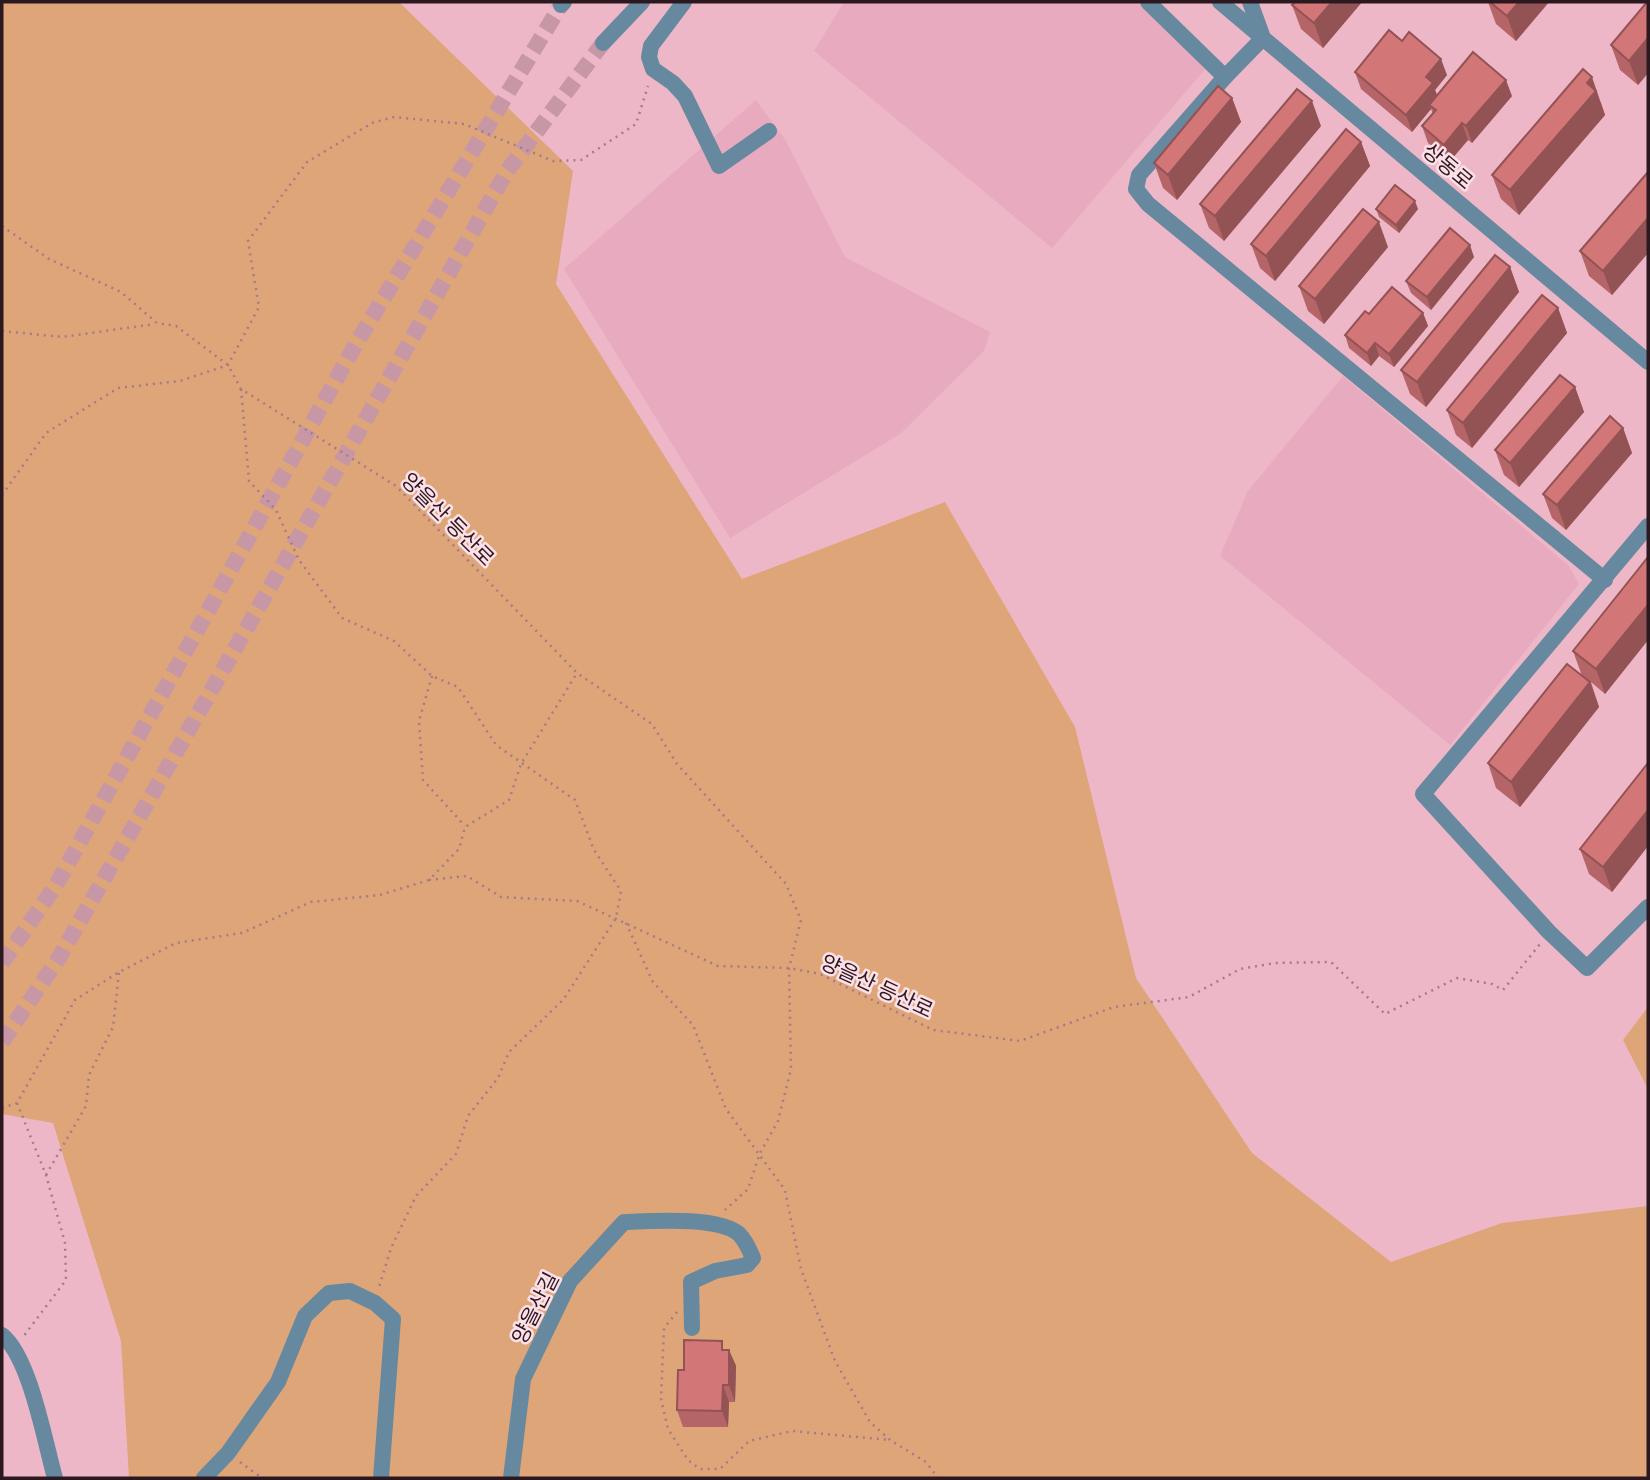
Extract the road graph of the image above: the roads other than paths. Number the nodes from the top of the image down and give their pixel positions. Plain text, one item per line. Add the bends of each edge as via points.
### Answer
1 (642, 2) edge
2 (684, 2) edge
3 (1148, 2) edge
4 (1220, 2) edge
5 (1250, 2) edge
6 (1263, 38) junction
7 (603, 43) tunnel mouth
8 (1225, 77) junction
9 (769, 131) dead end
10 (1648, 362) edge
11 (1648, 526) edge
12 (1605, 580) junction
13 (1648, 907) edge
14 (692, 1328) dead end
15 (2, 1335) edge
16 (55, 1478) edge
17 (204, 1478) edge
18 (381, 1478) edge
19 (511, 1478) edge

1 - 7 street
2 - 9 street via 651,46 653,69 685,96 719,166
3 - 8 street
4 - 6 street, 상동로
5 - 6 street
6 - 8 street
6 - 10 street, 상동로
8 - 12 street via 1139,175 1139,194
11 - 12 street
12 - 13 street via 1423,794 1587,968
14 - 19 street, 양을산길 via 691,1282 715,1271 747,1265 753,1258 747,1244 737,1232 710,1224 624,1222 570,1281 523,1379
15 - 16 street via 24,1371
17 - 18 street via 228,1453 278,1382 305,1316 329,1293 350,1291 375,1303 393,1319

